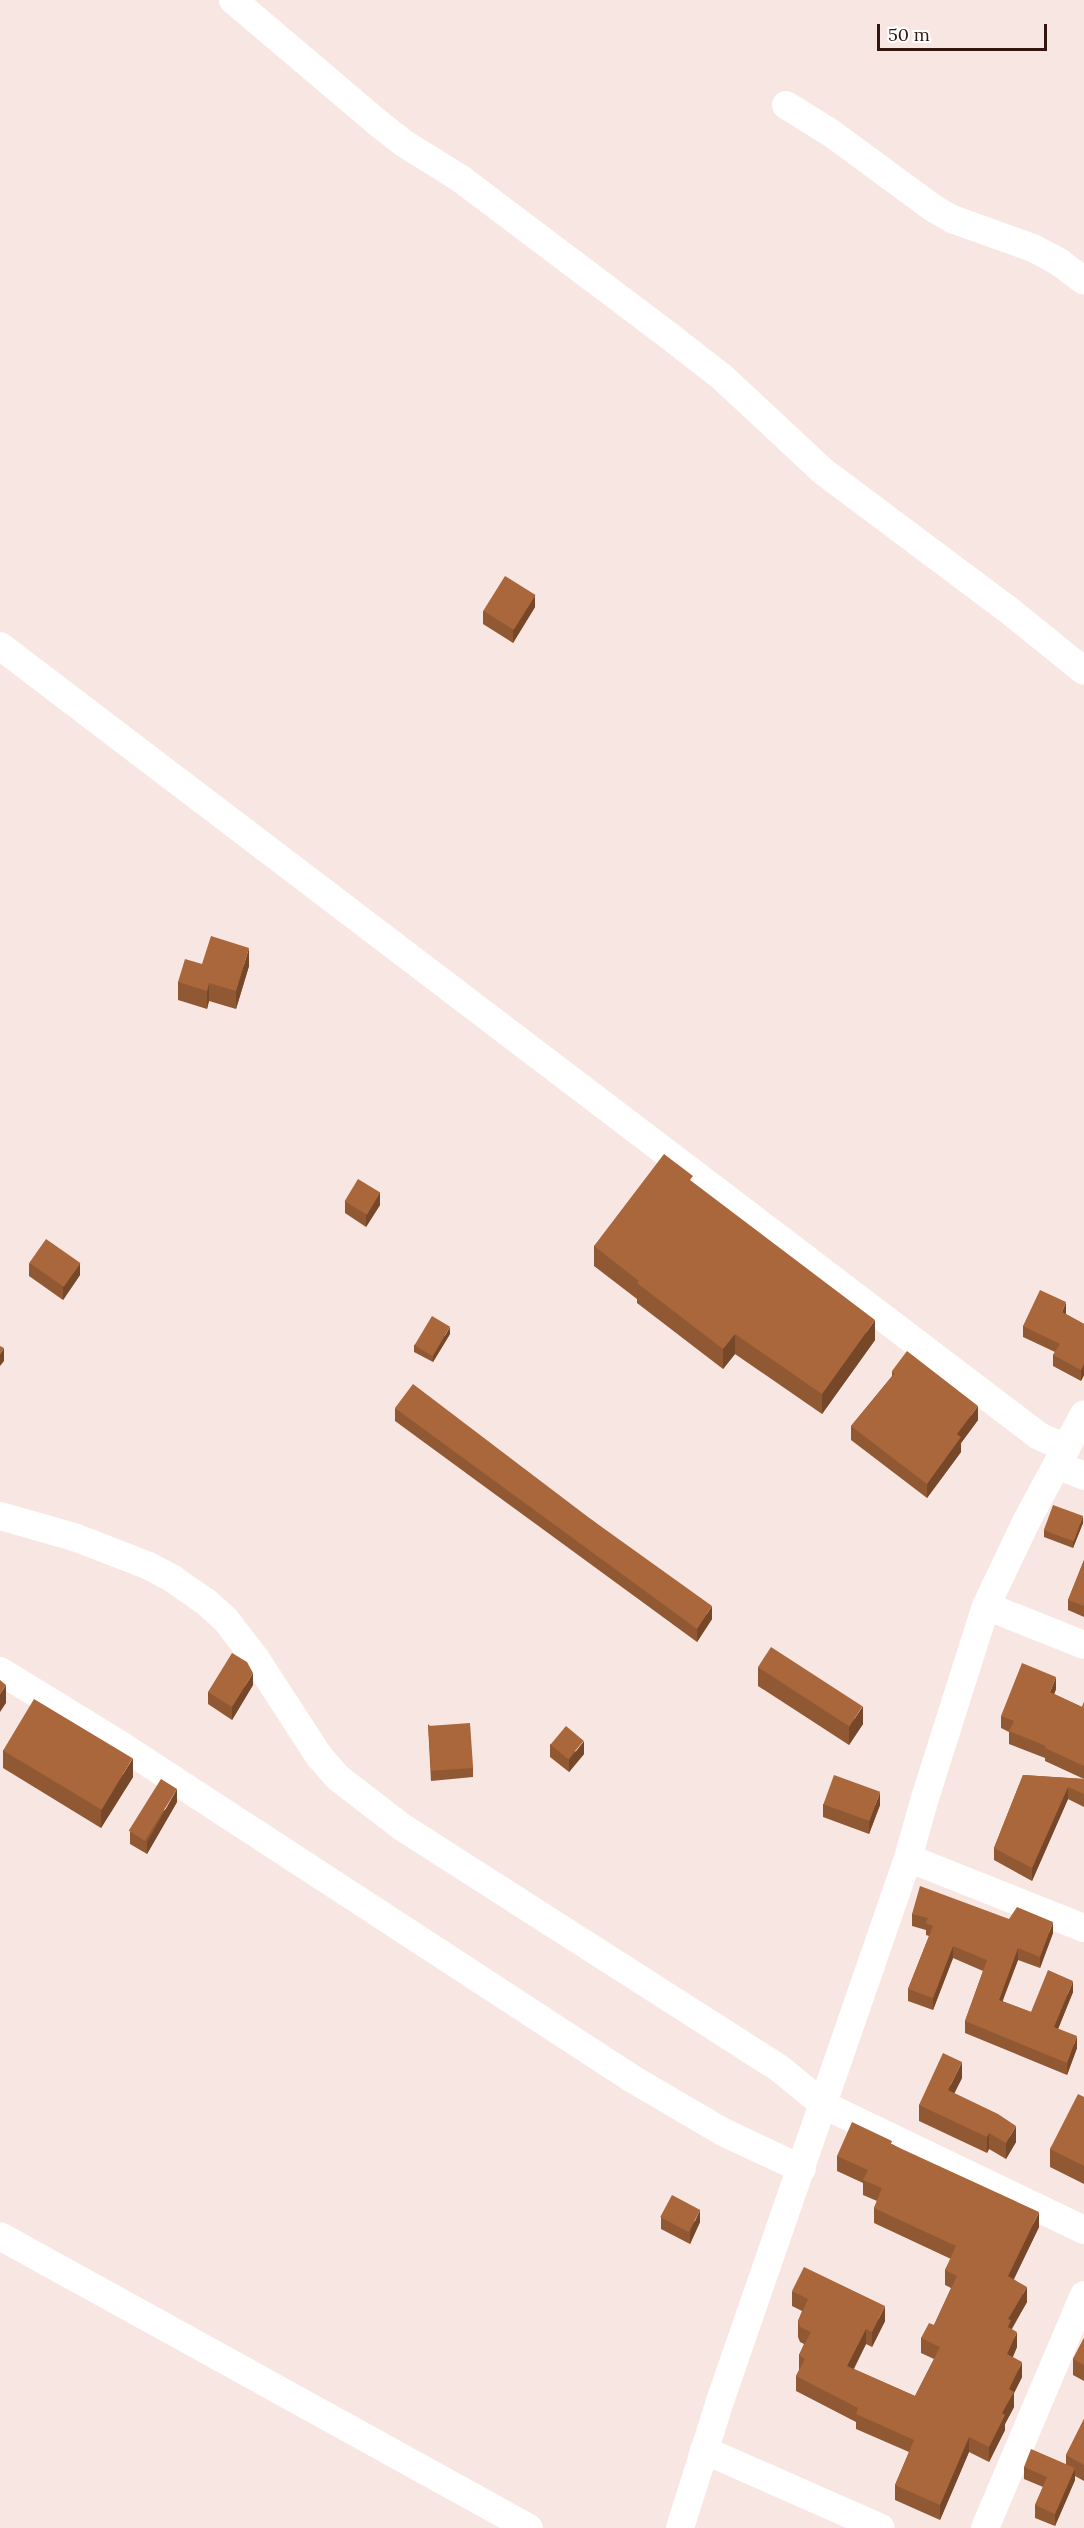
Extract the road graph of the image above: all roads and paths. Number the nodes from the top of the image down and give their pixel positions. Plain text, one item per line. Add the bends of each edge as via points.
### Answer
1 (233, 0) edge
2 (786, 105) dead end
3 (1084, 281) edge
4 (0, 646) edge
5 (1084, 671) edge
6 (1084, 1414) edge
7 (1061, 1456) junction
8 (1084, 1476) edge
9 (0, 1516) edge
10 (986, 1606) junction
11 (1084, 1646) edge
12 (0, 1671) edge
13 (908, 1858) junction
14 (1084, 1928) edge
15 (824, 2105) junction
16 (802, 2169) junction
17 (1084, 2230) edge
18 (0, 2236) edge
19 (1084, 2295) edge
20 (704, 2450) junction
21 (530, 2528) edge
22 (680, 2528) edge
23 (881, 2528) edge
24 (985, 2528) edge

1 - 5 street via 378,123 461,179 722,377 824,472
2 - 3 street via 933,208 952,219 1033,248
4 - 7 street via 1049,1442
6 - 7 street
7 - 8 street
7 - 10 street
9 - 15 street via 116,1552 173,1579 205,1601 226,1620 256,1659 319,1756 349,1789 778,2068
10 - 11 street
10 - 13 street
12 - 16 street via 129,1750 631,2078 723,2132
13 - 14 street
13 - 15 street
15 - 16 street
15 - 17 street
16 - 20 street
18 - 21 street
19 - 24 street
20 - 22 street
20 - 23 street

